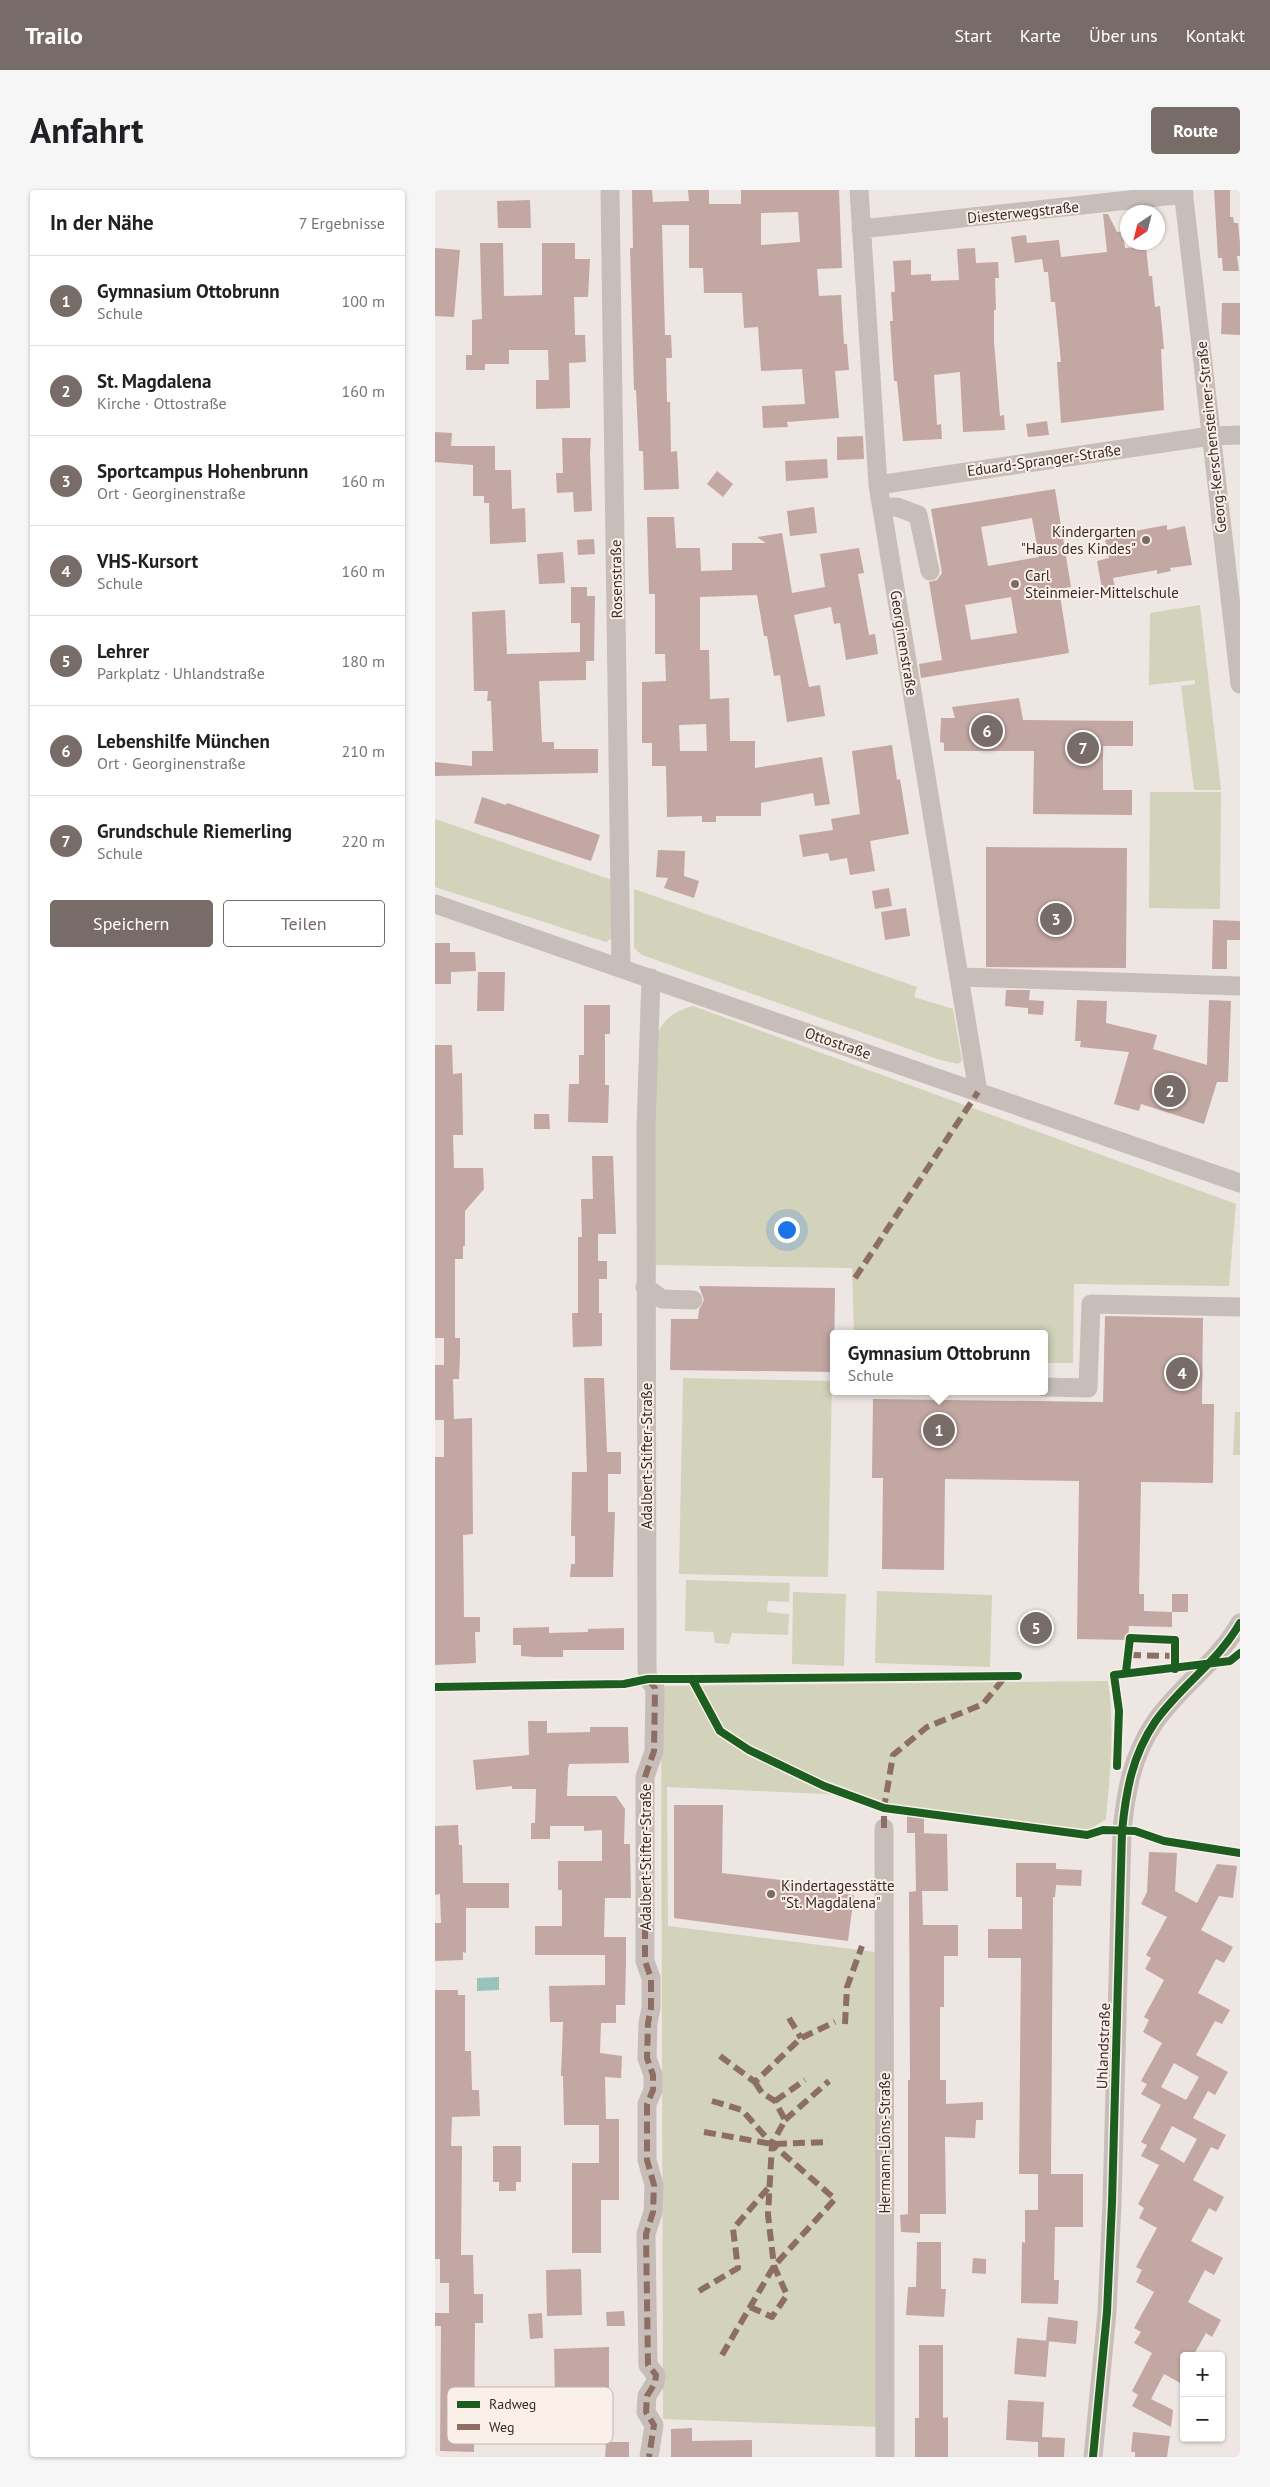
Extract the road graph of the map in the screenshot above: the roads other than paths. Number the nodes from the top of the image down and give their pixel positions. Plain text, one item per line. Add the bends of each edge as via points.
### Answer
1 (610, 190) edge
2 (859, 190) edge
3 (1184, 192) edge
4 (861, 229) junction
5 (1240, 435) edge
6 (1211, 436) junction
7 (878, 485) junction
8 (882, 508) junction
9 (930, 571) dead end
10 (1240, 684) edge
11 (435, 904) edge
12 (621, 968) junction
13 (960, 977) junction
14 (651, 978) junction
15 (1240, 986) edge
16 (978, 1092) junction
17 (1240, 1183) edge
18 (645, 1287) junction
19 (693, 1300) dead end
20 (1240, 1307) edge
21 (1048, 1387) edge
22 (1240, 1624) edge
23 (884, 1828) dead end
24 (649, 2457) edge
25 (885, 2457) edge
26 (1093, 2457) edge

1 - 12 street, Rosenstraße
2 - 4 street, Georginenstraße
3 - 4 street, Diesterwegstraße
3 - 6 street, Georg-Kerschensteiner-Straße
4 - 7 street, Georginenstraße
5 - 6 street, Eduard-Spranger-Straße
6 - 7 street, Eduard-Spranger-Straße
6 - 10 street, Georg-Kerschensteiner-Straße
7 - 8 street, Georginenstraße
8 - 9 street via 897,507 918,515
8 - 13 street, Georginenstraße
11 - 12 street, Ottostraße
12 - 14 street, Ottostraße
13 - 15 street
13 - 16 street, Georginenstraße
14 - 16 street, Ottostraße
14 - 18 street, Adalbert-Stifter-Straße
16 - 17 street, Ottostraße
18 - 19 street via 662,1299
18 - 24 street, Adalbert-Stifter-Straße via 647,1669 648,1679 655,1688 654,1751 645,1777 645,1961 651,1978 647,2058 653,2075 653,2090 647,2104 647,2160 654,2184 653,2212 646,2234 647,2365 655,2376 655,2383 647,2396 646,2412 654,2425
20 - 21 street via 1091,1304 1088,1388
22 - 26 street, Uhlandstraße via 1211,1664 1156,1722 1131,1770 1126,1792 1122,1831 1107,2303
23 - 25 street, Hermann-Löns-Straße

